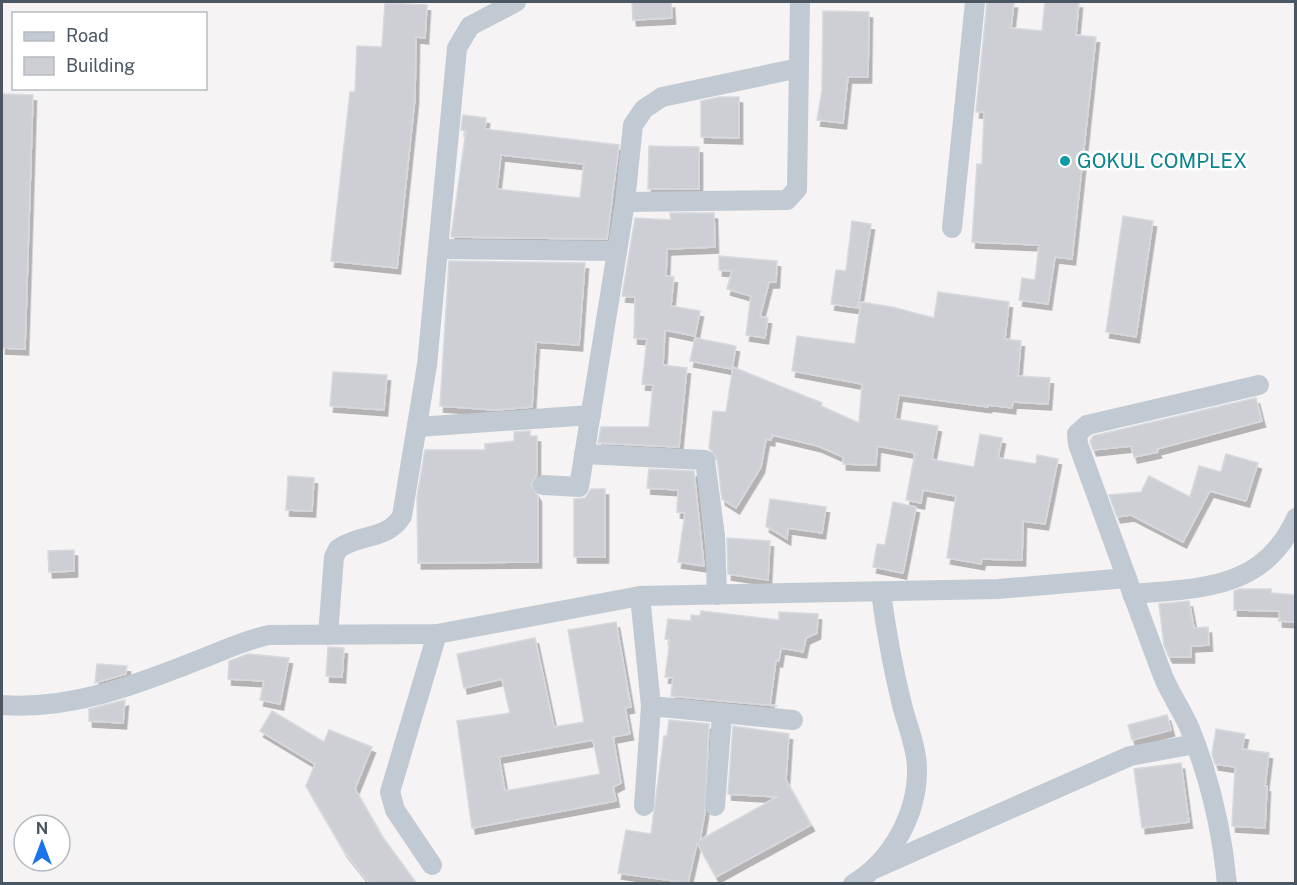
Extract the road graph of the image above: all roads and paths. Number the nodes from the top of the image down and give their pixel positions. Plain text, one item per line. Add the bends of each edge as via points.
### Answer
1 (516, 2) edge
2 (800, 2) edge
3 (975, 2) edge
4 (799, 68) junction
5 (625, 202) junction
6 (952, 228) dead end
7 (439, 249) junction
8 (617, 251) junction
9 (1259, 385) dead end
10 (591, 415) junction
11 (417, 427) junction
12 (584, 454) junction
13 (543, 486) dead end
14 (1296, 518) edge
15 (1130, 586) junction
16 (881, 592) junction
17 (717, 595) junction
18 (640, 596) junction
19 (437, 634) junction
20 (328, 635) junction
21 (2, 705) edge
22 (651, 706) junction
23 (722, 715) junction
24 (793, 720) dead end
25 (1195, 744) junction
26 (644, 806) dead end
27 (715, 806) dead end
28 (432, 865) dead end
29 (876, 868) junction
30 (853, 884) edge
31 (1227, 884) edge

1 - 7 street via 470,26 457,48
2 - 4 street
3 - 6 street
4 - 5 street via 662,97 644,109 633,125
4 - 5 street via 797,189 792,197
5 - 8 street
7 - 8 street
7 - 11 street
8 - 10 street
9 - 15 street via 1081,428 1077,434
10 - 11 street
10 - 12 street
11 - 20 street via 402,516 397,524 388,531 344,544 334,557
12 - 13 street via 579,487
12 - 17 street via 705,460 715,536
14 - 15 street via 1272,554 1242,576 1208,587
15 - 16 street
15 - 25 street via 1165,680
16 - 17 street
16 - 29 street via 890,656 917,765 917,784 904,825
17 - 18 street
18 - 19 street
18 - 22 street
19 - 20 street
19 - 28 street via 390,792 395,810
20 - 21 street via 251,638 165,673 70,703 35,708
22 - 23 street
22 - 26 street
23 - 24 street
23 - 27 street
25 - 29 street via 1130,756
25 - 31 street via 1208,777 1223,840
29 - 30 street

